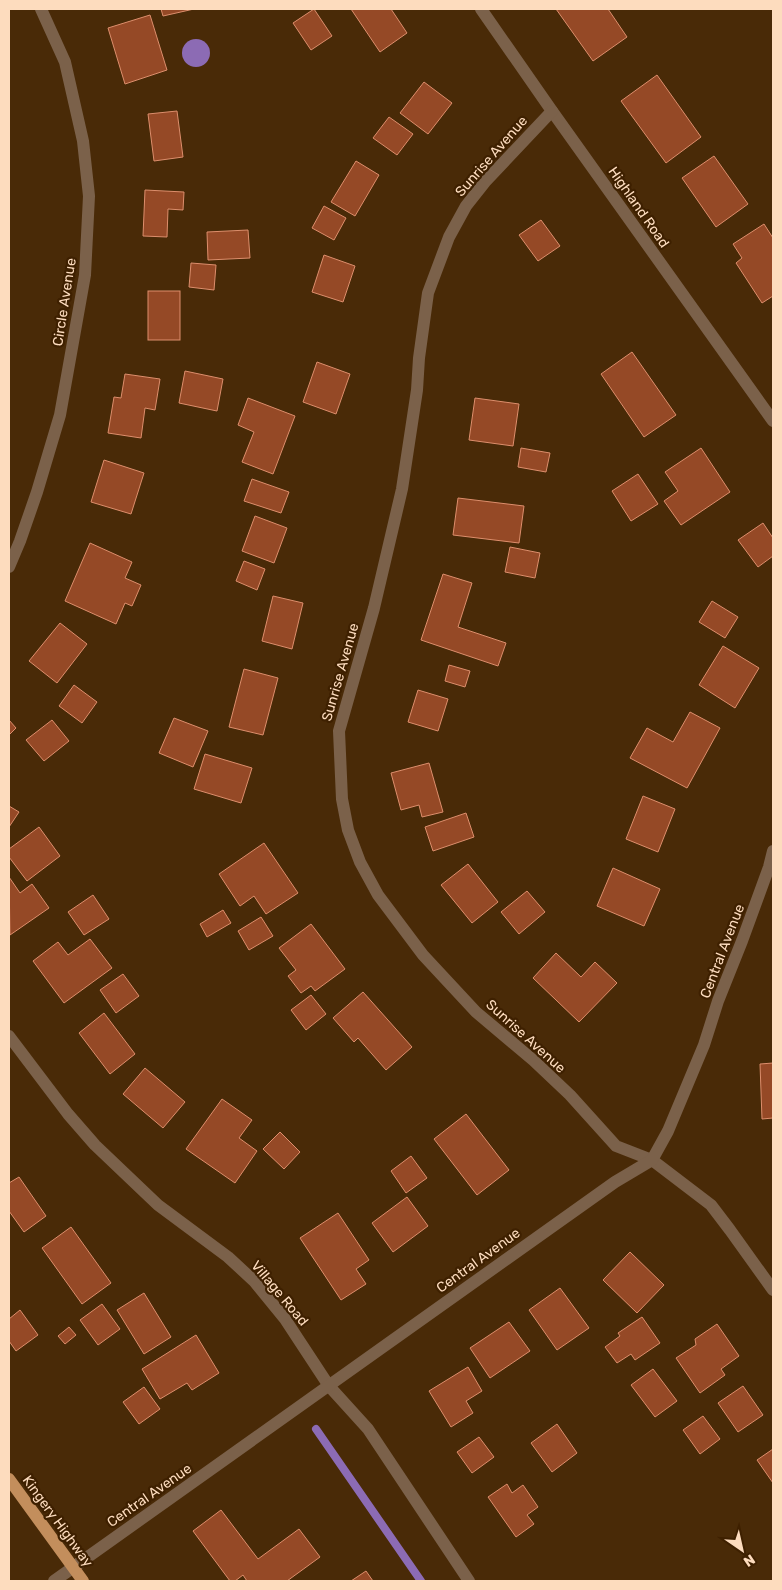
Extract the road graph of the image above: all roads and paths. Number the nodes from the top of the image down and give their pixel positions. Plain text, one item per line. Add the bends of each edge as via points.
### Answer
1 (41, 9) edge
2 (482, 9) edge
3 (552, 111) junction
4 (773, 421) edge
5 (9, 567) edge
6 (773, 851) edge
7 (9, 1036) edge
8 (652, 1160) junction
9 (773, 1290) edge
10 (329, 1386) junction
11 (9, 1479) edge
12 (73, 1568) junction
13 (54, 1581) edge
14 (83, 1581) edge
15 (469, 1581) edge

1 - 5 street, Circle Avenue via 65,62 83,141 89,196 86,275 60,415 37,492
2 - 3 street, Highland Road
3 - 4 street, Highland Road
3 - 8 street, Sunrise Avenue via 466,206 449,237 428,293 402,489 374,608 339,731 342,799 348,830 360,862 378,895 423,955 476,1012 533,1060 616,1146
6 - 8 street, Central Avenue via 704,1045 668,1131
7 - 10 street, Village Road via 95,1145 158,1205 228,1257 254,1281 285,1319
8 - 9 street, Sunrise Avenue via 711,1205
8 - 10 street, Central Avenue via 607,1187
10 - 12 street, Central Avenue
10 - 15 street, Village Road via 368,1429
11 - 12 main road, Kingery Highway
12 - 13 street, Central Avenue
12 - 14 main road, Kingery Highway

